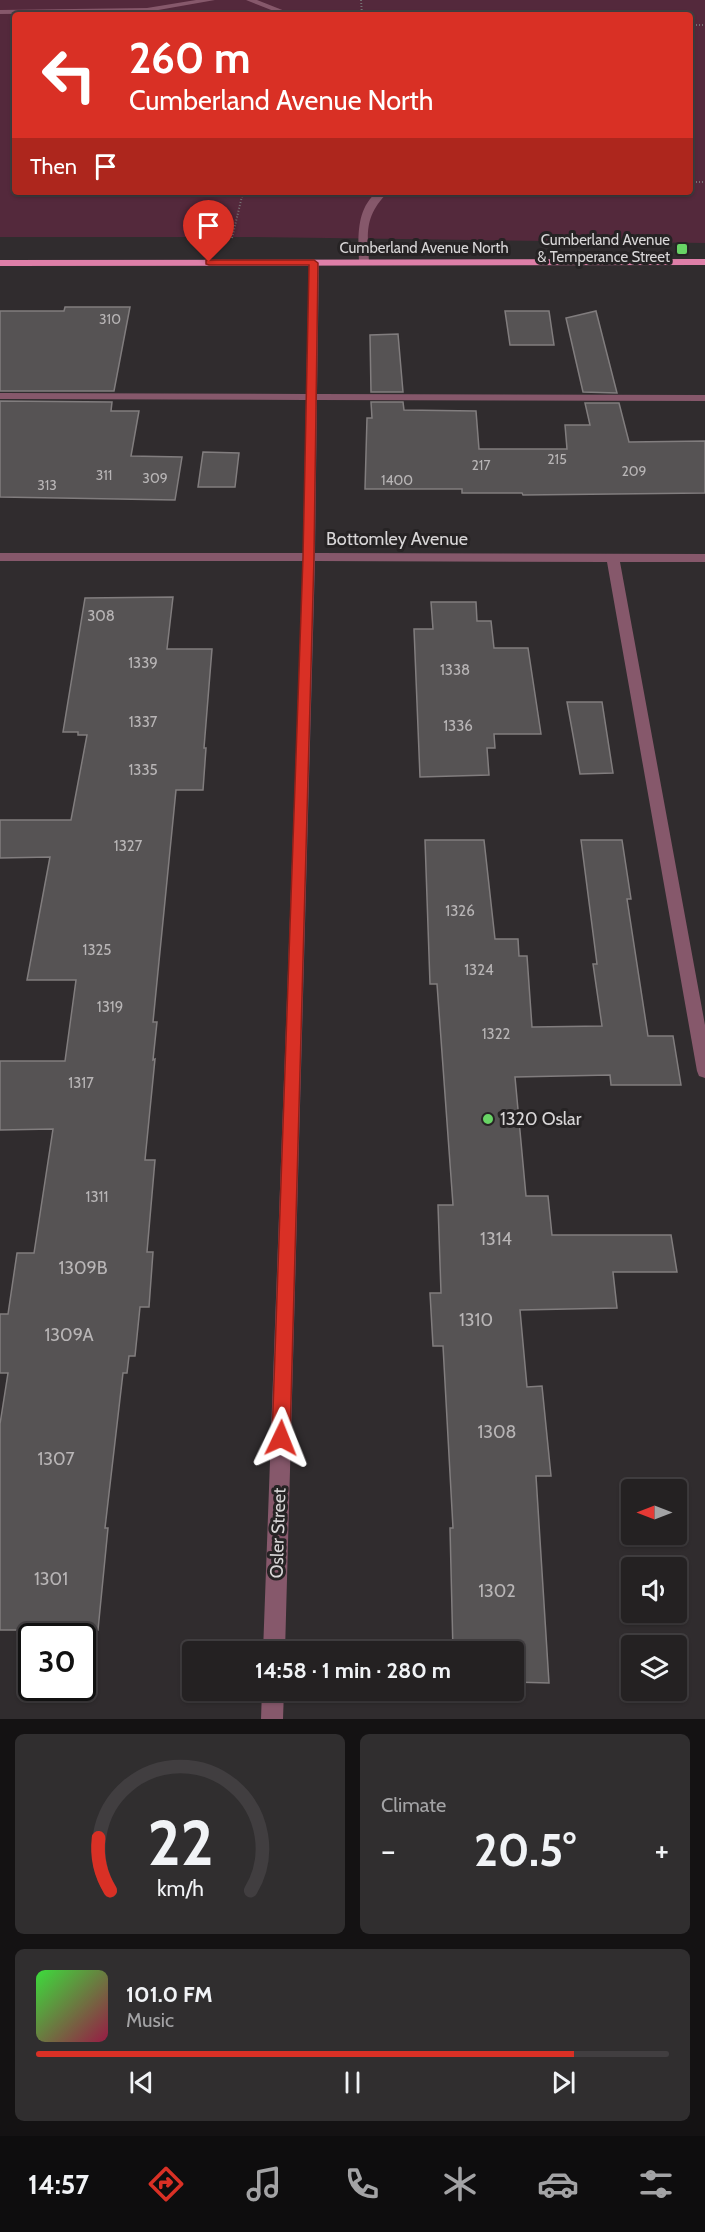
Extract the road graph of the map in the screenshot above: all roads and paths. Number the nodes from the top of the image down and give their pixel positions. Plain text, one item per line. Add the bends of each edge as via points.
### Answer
1 (211, 0) edge
2 (249, 0) edge
3 (0, 12) edge
4 (283, 12) edge
5 (242, 195) edge
6 (380, 195) edge
7 (232, 240) dead end
8 (0, 262) edge
9 (364, 262) junction
10 (705, 262) edge
11 (314, 263) junction
12 (0, 396) edge
13 (311, 396) junction
14 (705, 398) edge
15 (309, 557) junction
16 (613, 558) junction
17 (705, 558) edge
18 (1, 561) edge
19 (705, 1071) edge
20 (274, 1641) edge
21 (273, 1701) edge
22 (272, 1719) edge

1 - 3 street via 147,10
2 - 4 street
5 - 7 path
6 - 9 street via 368,208 364,224
8 - 11 main road, Cumberland Avenue North
9 - 10 main road, Cumberland Avenue North
9 - 11 main road, Cumberland Avenue North
11 - 13 street, Osler Street
12 - 13 street
13 - 14 street
13 - 15 street, Osler Street
15 - 16 street, Bottomley Avenue
15 - 18 street, Bottomley Avenue
15 - 20 street, Osler Street
16 - 17 street, Bottomley Avenue
16 - 19 street
21 - 22 street

